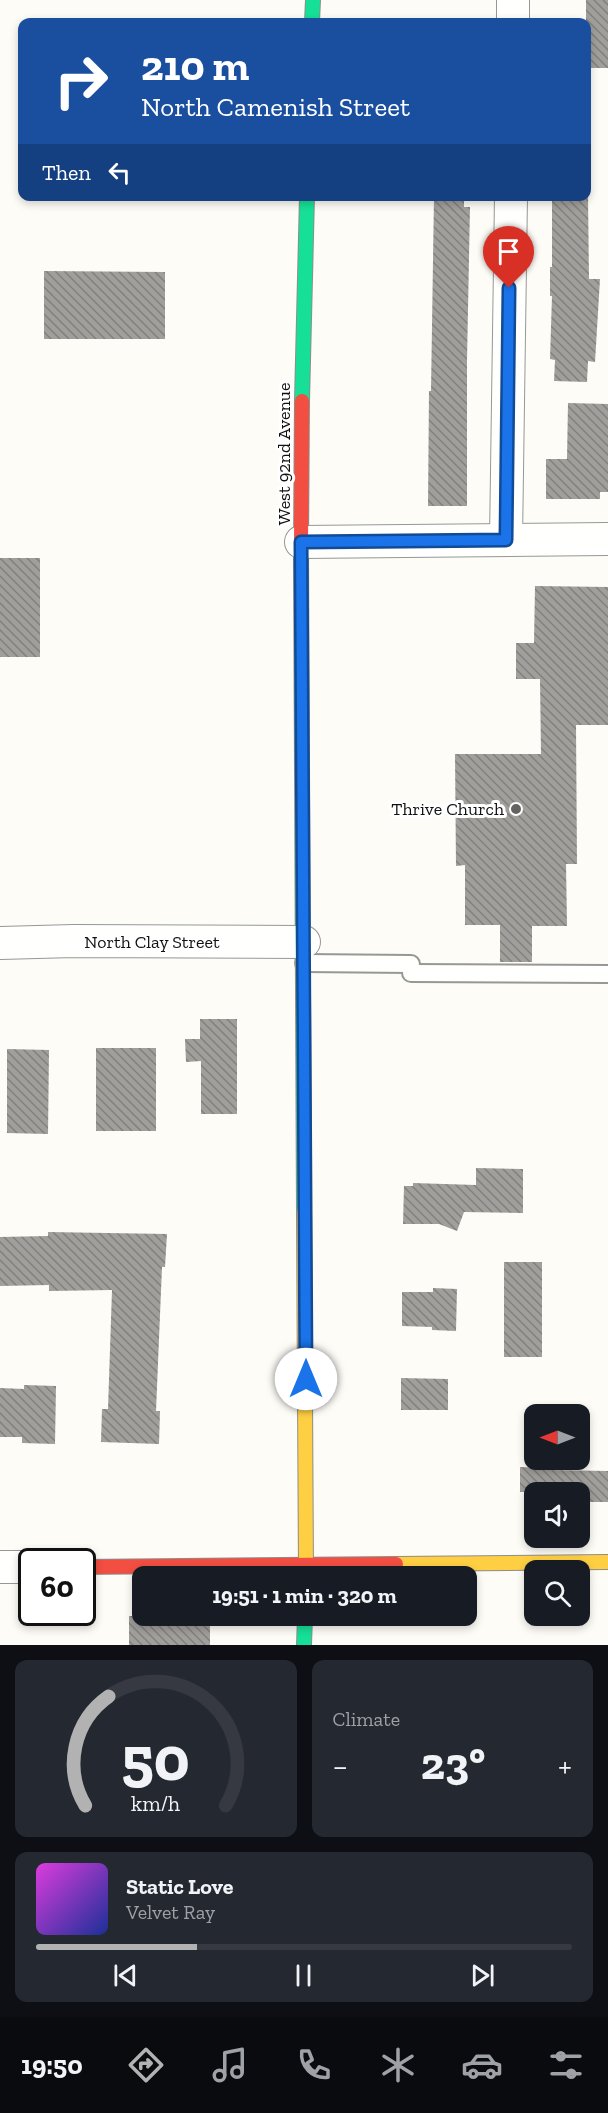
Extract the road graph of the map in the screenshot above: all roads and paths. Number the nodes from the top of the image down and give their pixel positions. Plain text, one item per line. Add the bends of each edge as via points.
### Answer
1 (313, 0) edge
2 (513, 0) edge
3 (312, 18) edge
4 (513, 18) edge
5 (307, 201) edge
6 (511, 201) edge
7 (608, 539) edge
8 (506, 540) junction
9 (301, 542) junction
10 (0, 943) edge
11 (303, 953) junction
12 (608, 974) edge
13 (608, 1562) edge
14 (306, 1566) edge
15 (474, 1566) edge
16 (0, 1567) edge
17 (18, 1567) edge
18 (96, 1567) edge
19 (132, 1568) edge
20 (305, 1626) edge
21 (304, 1645) edge

1 - 3 main road
2 - 4 street
5 - 9 main road, West 92nd Avenue
6 - 8 street
7 - 8 street
8 - 9 street
9 - 11 main road, West 92nd Avenue
10 - 11 street, North Clay Street via 74,941
11 - 12 lane via 411,968
11 - 14 main road, West 92nd Avenue
13 - 15 main road
16 - 17 street
18 - 19 main road
20 - 21 main road

